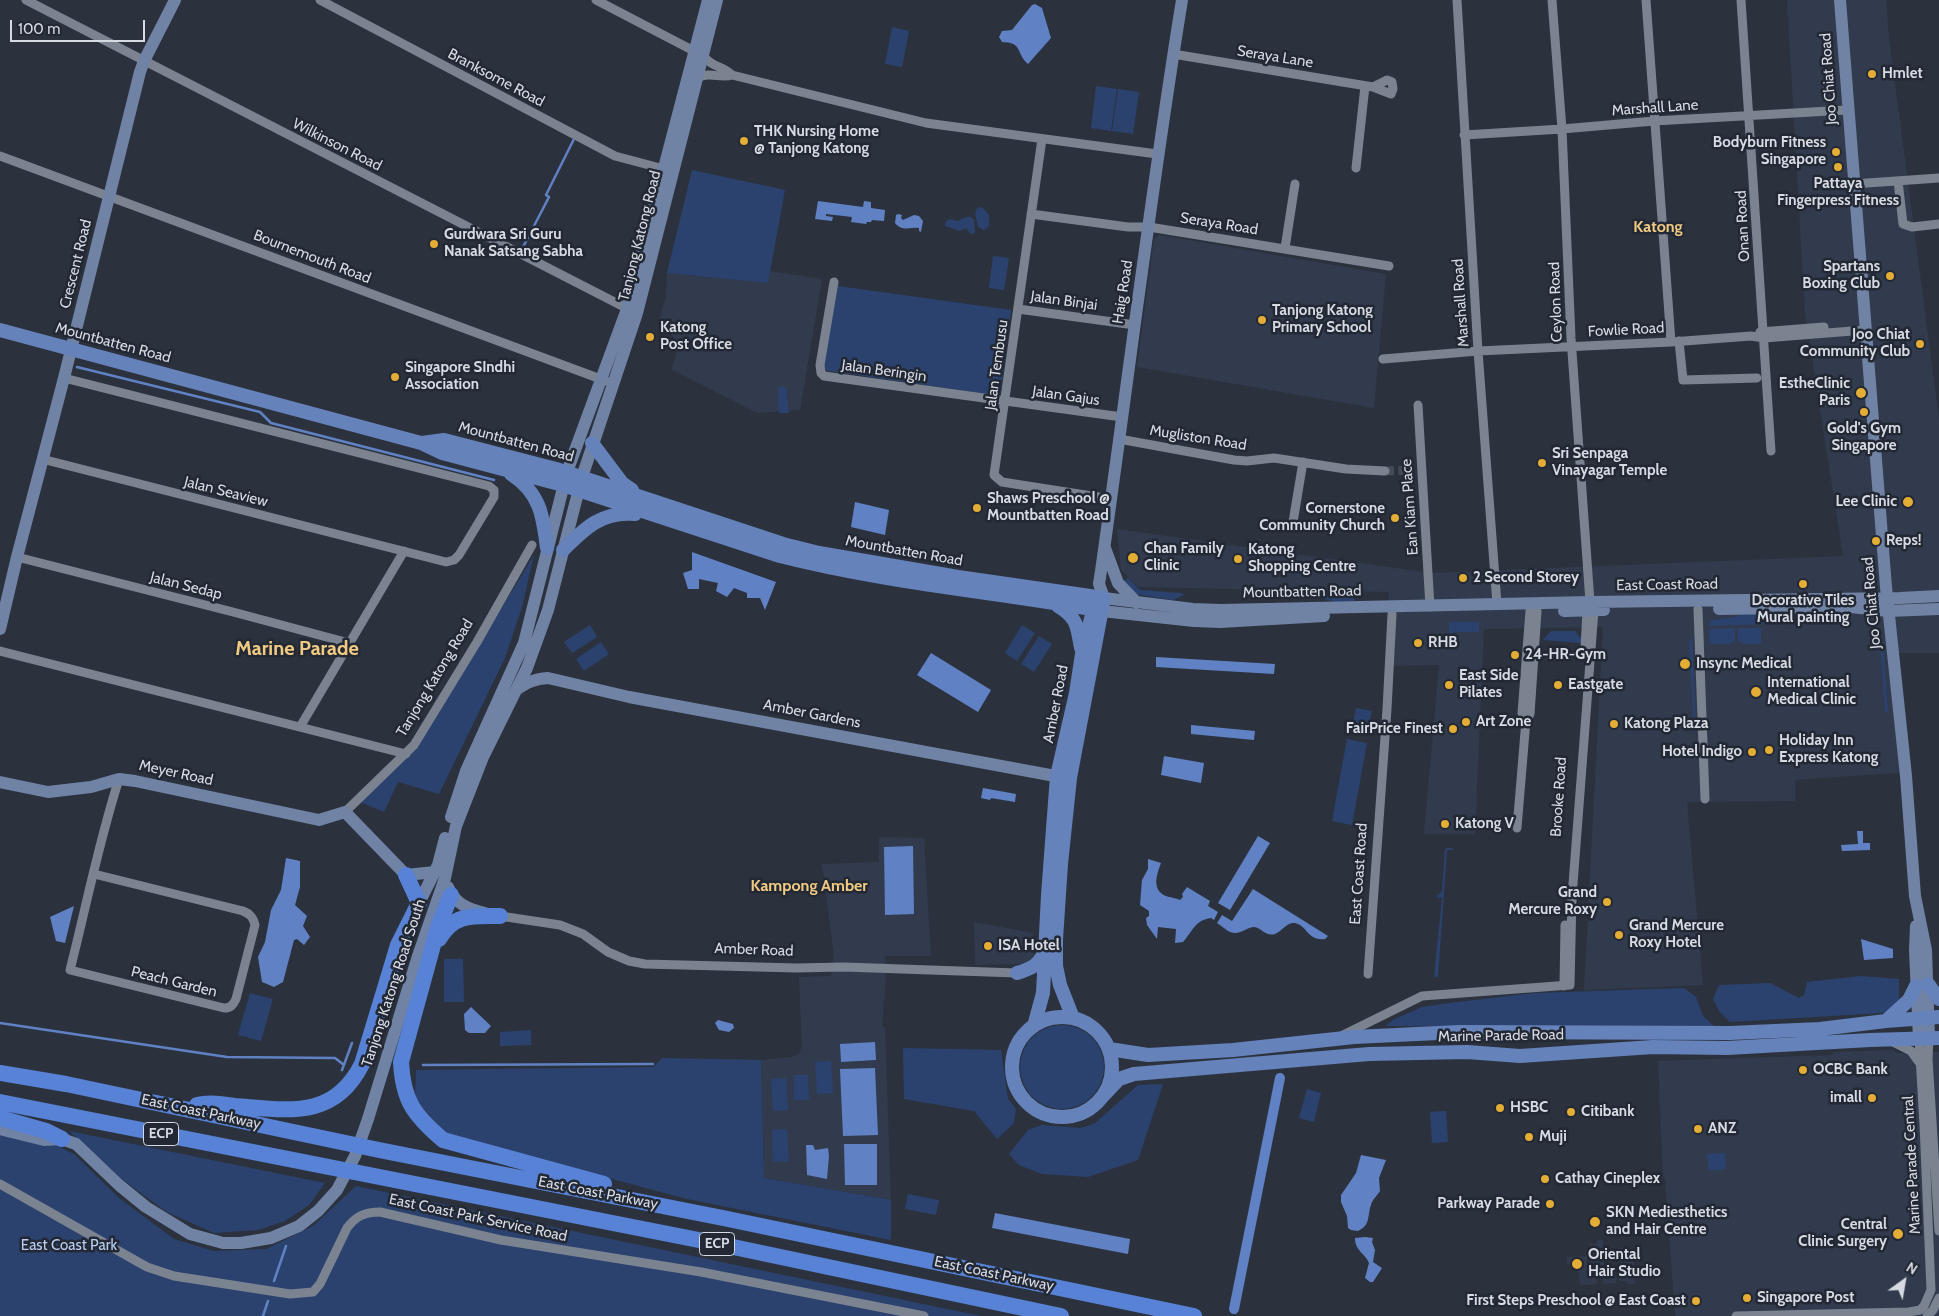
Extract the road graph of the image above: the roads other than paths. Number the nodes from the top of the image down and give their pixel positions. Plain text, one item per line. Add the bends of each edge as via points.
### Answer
1 (26, 0) edge
2 (176, 0) edge
3 (320, 0) edge
4 (596, 0) edge
5 (708, 0) edge
6 (717, 0) edge
7 (1182, 0) edge
8 (1457, 0) edge
9 (1552, 0) edge
10 (1646, 0) edge
11 (1741, 0) edge
12 (1840, 0) edge
13 (698, 53) junction
14 (1173, 54) junction
15 (144, 61) junction
16 (732, 74) junction
17 (697, 78) junction
18 (1848, 110) junction
19 (1749, 115) junction
20 (1654, 121) junction
21 (1562, 129) junction
22 (1464, 135) junction
23 (1042, 139) junction
24 (1158, 154) junction
25 (0, 156) edge
26 (1356, 168) dead end
27 (664, 169) junction
28 (1939, 178) edge
29 (1898, 181) junction
30 (1294, 184) dead end
31 (1853, 184) junction
32 (109, 196) junction
33 (1032, 214) junction
34 (1939, 224) edge
35 (1149, 227) junction
36 (1285, 248) junction
37 (1389, 266) dead end
38 (834, 282) dead end
39 (1018, 309) junction
40 (632, 311) junction
41 (1135, 325) junction
42 (1865, 328) junction
43 (0, 330) edge
44 (1764, 334) junction
45 (1675, 342) junction
46 (1571, 346) junction
47 (71, 348) junction
48 (1478, 351) junction
49 (1383, 360) dead end
50 (64, 378) junction
51 (1757, 378) dead end
52 (601, 379) junction
53 (614, 384) junction
54 (1006, 401) junction
55 (1418, 405) dead end
56 (1122, 417) junction
57 (1119, 439) junction
58 (421, 443) junction
59 (592, 443) junction
60 (1771, 451) dead end
61 (42, 459) junction
62 (1303, 462) junction
63 (504, 469) junction
64 (1385, 471) tunnel mouth
65 (565, 479) junction
66 (580, 484) junction
67 (641, 497) junction
68 (1111, 499) junction
69 (646, 513) junction
70 (1293, 522) dead end
71 (532, 545) dead end
72 (1104, 546) junction
73 (546, 548) junction
74 (563, 550) junction
75 (404, 551) junction
76 (16, 557) junction
77 (1939, 596) edge
78 (1099, 601) junction
79 (1054, 603) junction
80 (1137, 603) junction
81 (1497, 604) junction
82 (1888, 605) junction
83 (1430, 607) junction
84 (1590, 607) junction
85 (1698, 609) junction
86 (1939, 609) edge
87 (1394, 611) junction
88 (1534, 611) junction
89 (0, 624) edge
90 (349, 643) junction
91 (0, 651) edge
92 (1082, 654) junction
93 (532, 655) junction
94 (548, 678) junction
95 (516, 690) junction
96 (300, 727) junction
97 (406, 754) junction
98 (1063, 777) junction
99 (119, 779) junction
100 (0, 782) edge
101 (1705, 800) dead end
102 (345, 812) junction
103 (1517, 828) dead end
104 (94, 874) junction
105 (406, 875) junction
106 (440, 875) junction
107 (451, 894) junction
108 (419, 903) junction
109 (500, 916) junction
110 (1046, 951) junction
111 (431, 954) junction
112 (1017, 973) junction
113 (1368, 974) dead end
114 (1922, 985) junction
115 (1567, 986) joint
116 (1043, 988) junction
117 (1939, 999) edge
118 (1073, 1018) junction
119 (1928, 1018) edge
120 (1886, 1021) junction
121 (1034, 1026) junction
122 (1335, 1039) junction
123 (1929, 1039) edge
124 (1890, 1040) junction
125 (1109, 1049) junction
126 (1920, 1065) junction
127 (0, 1073) edge
128 (1103, 1096) junction
129 (0, 1102) edge
130 (182, 1108) junction
131 (0, 1118) edge
132 (0, 1129) edge
133 (62, 1138) junction
134 (0, 1184) edge
135 (723, 1218) junction
136 (1939, 1232) edge
137 (1939, 1298) edge
138 (924, 1316) edge
139 (1061, 1316) edge
140 (1194, 1316) edge
141 (1736, 1316) edge
142 (1753, 1316) edge
143 (1927, 1316) edge

1 - 15 street, Wilkinson Road
2 - 15 main road, Crescent Road
3 - 27 street, Branksome Road via 615,156
4 - 13 street
5 - 13 main road, Tanjong Katong Road
6 - 13 main road, Tanjong Katong Road
7 - 14 main road, Haig Road
8 - 22 street, Marshall Road
9 - 21 street, Ceylon Road
10 - 20 street
11 - 19 street, Onan Road
12 - 18 main road, Joo Chiat Road
13 - 16 street via 712,65
13 - 17 main road, Tanjong Katong Road
13 - 27 main road, Tanjong Katong Road
14 - 24 main road, Haig Road
14 - 26 street, Seraya Lane via 1369,86
15 - 32 main road, Crescent Road
15 - 40 street, Wilkinson Road
16 - 17 street via 709,74
16 - 23 street via 926,123
17 - 40 main road, Tanjong Katong Road
18 - 19 street, Marshall Lane
18 - 31 main road, Joo Chiat Road
19 - 20 street, Marshall Lane
19 - 44 street, Onan Road
20 - 21 street, Marshall Lane
20 - 45 street
21 - 22 street, Marshall Lane
21 - 46 street, Ceylon Road
22 - 48 street, Marshall Road
23 - 24 street
23 - 33 street, Jalan Tembusu
24 - 35 main road, Haig Road
25 - 32 street, Bournemouth Road
27 - 40 main road, Tanjong Katong Road
28 - 29 street
29 - 31 street
29 - 34 street via 1904,224 1912,227
30 - 36 street
31 - 42 main road, Joo Chiat Road
32 - 47 main road, Crescent Road
32 - 52 street, Bournemouth Road
33 - 35 street
33 - 39 street, Jalan Tembusu
35 - 36 street, Seraya Road
35 - 41 main road, Haig Road
36 - 37 street, Seraya Road
38 - 54 street, Jalan Beringin via 820,365 824,376
39 - 41 street, Jalan Binjai
39 - 54 street, Jalan Tembusu
40 - 52 main road, Tanjong Katong Road
40 - 53 main road, Tanjong Katong Road
41 - 56 main road, Haig Road
42 - 44 street, Fowlie Road
42 - 82 main road, Joo Chiat Road
43 - 47 main road, Mountbatten Road
44 - 45 street, Fowlie Road
44 - 60 street, Onan Road
45 - 46 street, Fowlie Road
45 - 51 street via 1683,380
46 - 48 street, Fowlie Road
46 - 84 street, Ceylon Road
47 - 50 main road, Crescent Road
47 - 58 main road, Mountbatten Road
48 - 49 street, Fowlie Road
48 - 81 street, Marshall Road
50 - 61 main road, Crescent Road
50 - 75 street, Jalan Seaview via 489,486 494,490 494,497 454,560 446,562
52 - 53 street, Bournemouth Road
52 - 65 main road, Tanjong Katong Road
53 - 59 main road, Tanjong Katong Road
54 - 56 street, Jalan Gajus
54 - 68 street, Jalan Tembusu via 994,472 996,478 1002,482
55 - 83 street, Ean Kiam Place via 1418,470
56 - 57 main road, Haig Road
57 - 62 street, Mugliston Road via 1234,460 1274,458
57 - 68 main road, Haig Road
58 - 63 main road, Mountbatten Road via 442,453
58 - 65 main road, Mountbatten Road via 444,440
59 - 66 main road, Tanjong Katong Road
59 - 67 main road via 622,483
61 - 75 street, Jalan Seaview
61 - 76 main road, Crescent Road
62 - 64 street, Mugliston Road
62 - 70 street
63 - 65 main road, Mountbatten Road
63 - 73 main road via 529,489 536,501 544,517
65 - 66 main road, Mountbatten Road
65 - 73 main road, Tanjong Katong Road South
66 - 67 main road, Mountbatten Road
66 - 69 main road, Mountbatten Road
66 - 74 main road, Tanjong Katong Road South
67 - 78 main road, Mountbatten Road via 783,544
68 - 72 main road, Haig Road
69 - 74 main road via 609,515 598,520
69 - 79 main road, Mountbatten Road via 824,567
71 - 97 street, Tanjong Katong Road via 477,642
72 - 78 main road, Haig Road
72 - 80 main road via 1118,583
73 - 106 main road, Tanjong Katong Road South via 524,642 466,771
74 - 93 main road, Tanjong Katong Road South via 548,610
75 - 90 street
76 - 89 main road, Crescent Road
76 - 90 street, Jalan Sedap
77 - 82 main road, East Coast Road
78 - 79 main road, Mountbatten Road
78 - 80 main road, Mountbatten Road
78 - 87 main road, Mountbatten Road via 1194,622
78 - 92 main road, Amber Road
78 - 98 main road, Amber Road
79 - 92 main road via 1074,618
80 - 87 main road, Mountbatten Road via 1221,610
81 - 83 main road, East Coast Road
81 - 84 main road, East Coast Road
82 - 84 main road, East Coast Road
82 - 85 main road, East Coast Road
82 - 86 main road, East Coast Road
82 - 114 main road, Joo Chiat Road via 1916,903 1926,950
83 - 87 main road, East Coast Road
84 - 85 main road, East Coast Road
84 - 88 main road, East Coast Road
84 - 115 street, Brooke Road
85 - 101 street, East Coast Road
87 - 88 main road, East Coast Road
87 - 113 street, East Coast Road
88 - 103 street via 1522,713 1526,720
90 - 96 street
91 - 96 street
92 - 98 main road, Amber Road
93 - 94 main road via 539,670
93 - 95 main road, Tanjong Katong Road South
94 - 95 main road via 526,682
94 - 98 main road, Amber Gardens via 629,697
95 - 106 main road, Tanjong Katong Road South via 483,757
96 - 97 street
97 - 102 street, Tanjong Katong Road
98 - 110 main road, Amber Road via 1048,895
98 - 118 main road, Amber Road via 1056,966
99 - 100 main road, Meyer Road via 48,792
99 - 102 main road, Meyer Road via 319,820
99 - 104 street, Peach Garden
102 - 105 main road
104 - 104 street, Peach Garden via 70,970 224,1008 233,1005 255,924 250,914
105 - 106 main road
105 - 108 highway
106 - 107 main road
106 - 108 main road, Tanjong Katong Road South
106 - 133 main road, Tanjong Katong Road South via 427,930 355,1156 337,1190 299,1226 271,1238 241,1243 222,1243 190,1234 146,1207 82,1148
107 - 109 main road via 466,907
107 - 111 highway
108 - 130 highway via 398,945 362,1064 355,1078 340,1094 322,1105 305,1109 210,1103
109 - 111 highway via 461,918 451,922
109 - 112 street, Amber Road via 560,924 628,962 645,964
110 - 112 main road via 1038,963
110 - 116 main road, Amber Road
111 - 135 highway, ECP via 400,1062 402,1084 409,1102 424,1124 443,1140
112 - 116 main road via 1030,977
114 - 117 main road
114 - 119 main road, Joo Chiat Road
114 - 120 main road
115 - 122 street, Marine Parade Road via 1422,996
116 - 121 main road, Amber Road
118 - 121 main road via 1053,1019
118 - 125 main road via 1100,1035
119 - 120 main road, Marine Parade Road
119 - 123 main road, Joo Chiat Road
120 - 122 main road, Marine Parade Road via 1820,1029 1730,1033 1459,1032
121 - 128 main road, Amber Road via 1018,1044 1013,1058 1016,1088 1025,1100 1050,1116 1065,1117 1093,1107
122 - 125 main road, Marine Parade Road via 1148,1055
123 - 124 main road, Marine Parade Road
123 - 126 street, Marine Parade Central
123 - 136 street, Marine Parade Central
124 - 126 street via 1911,1051
124 - 128 main road, Marine Parade Road via 1727,1048 1653,1047 1520,1056 1467,1052 1369,1054 1134,1074 1119,1079
125 - 128 main road via 1112,1065 1110,1082
126 - 142 street, Marine Parade Central via 1930,1298 1920,1310 1909,1312
127 - 130 highway, East Coast Parkway / ECP
129 - 139 highway, East Coast Parkway / ECP via 709,1242
130 - 135 highway, East Coast Parkway / ECP
131 - 133 highway
132 - 133 main road via 44,1140
134 - 138 street, East Coast Park Service Road via 147,1267 174,1276 290,1294 313,1292 347,1228 361,1215 380,1212 501,1240 701,1272
135 - 140 highway, East Coast Parkway / ECP
137 - 143 street
141 - 142 street, Marine Parade Central

